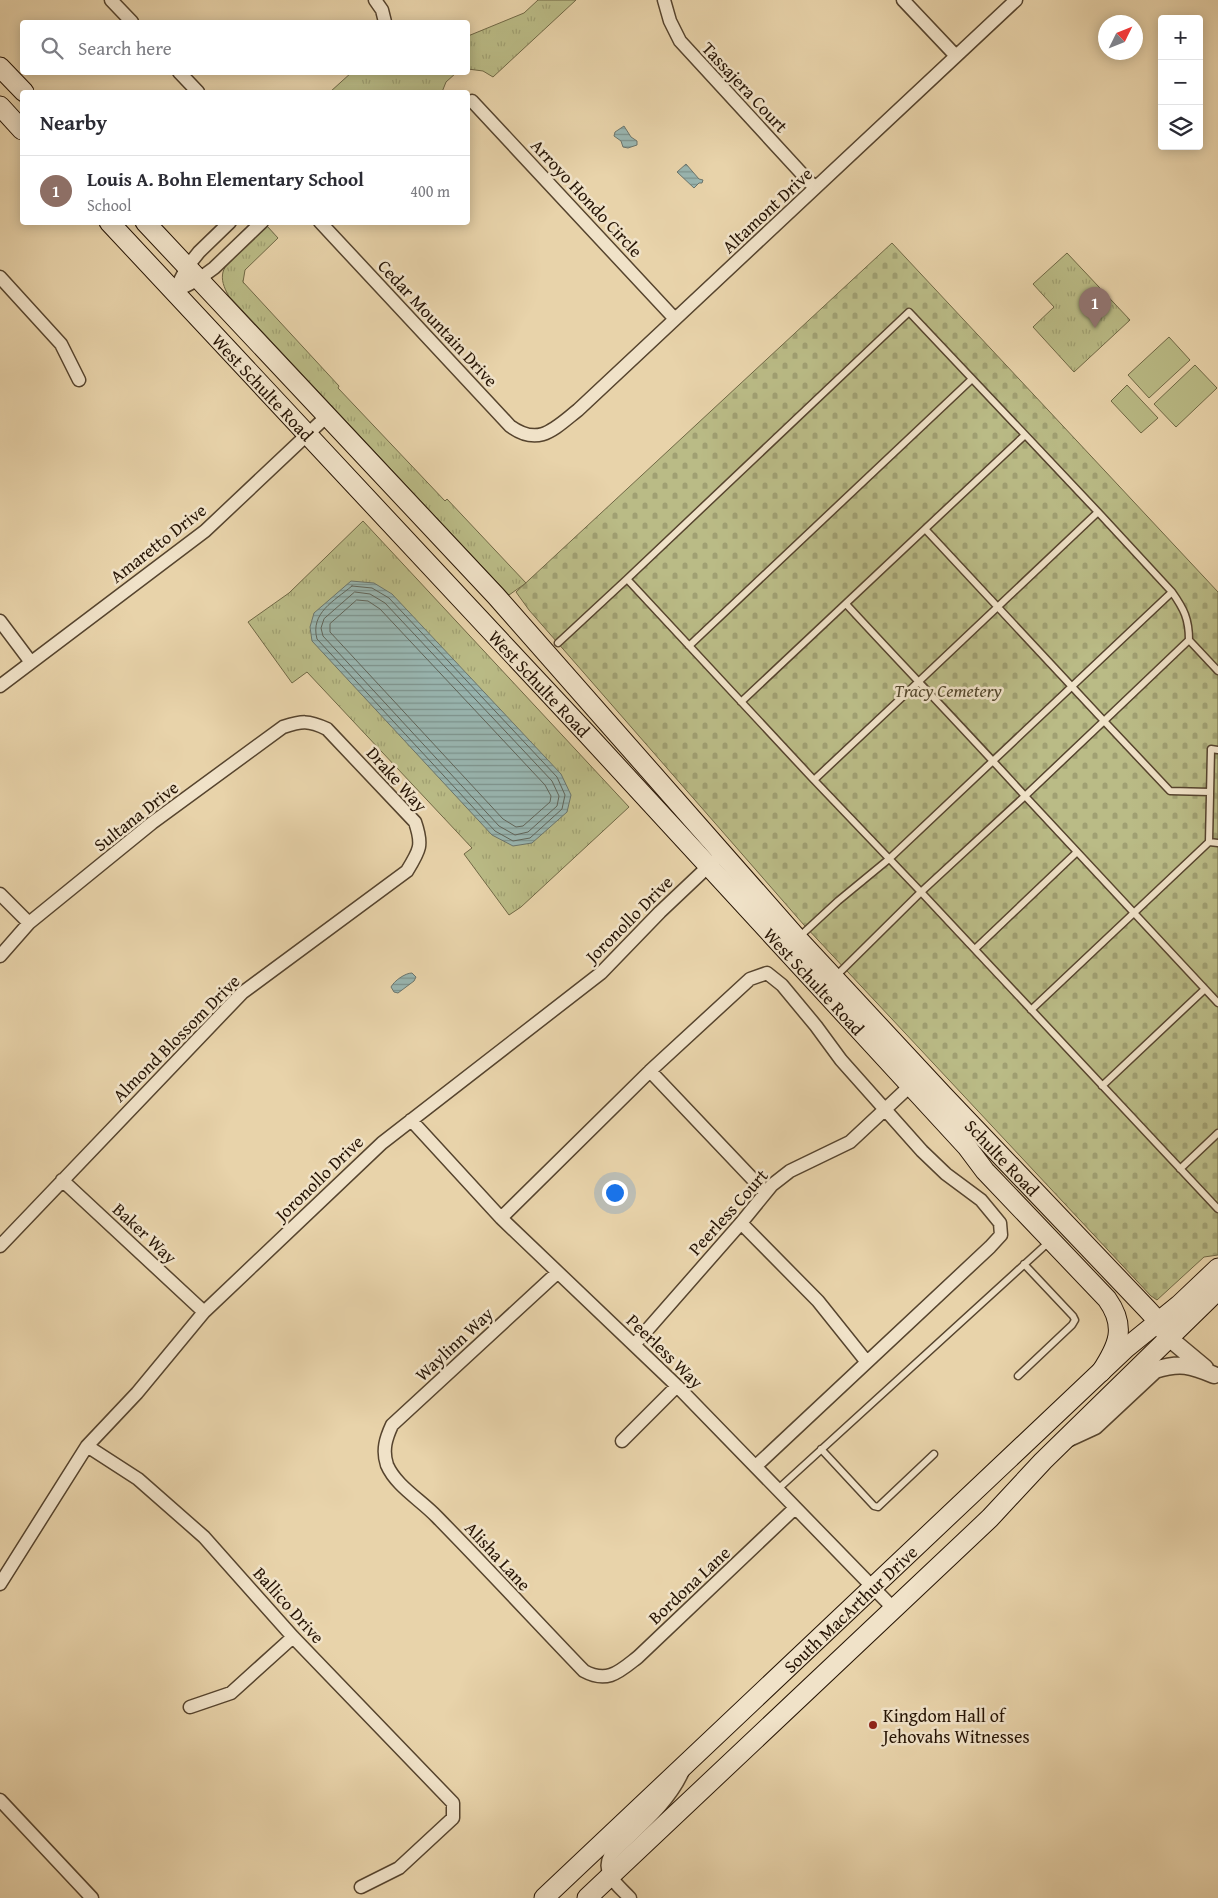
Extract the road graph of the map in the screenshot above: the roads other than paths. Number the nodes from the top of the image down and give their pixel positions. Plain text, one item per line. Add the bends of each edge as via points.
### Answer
1 (111, 0) edge
2 (375, 0) edge
3 (664, 0) edge
4 (903, 0) edge
5 (1016, 0) edge
6 (130, 20) edge
7 (384, 20) edge
8 (956, 56) junction
9 (0, 67) edge
10 (182, 75) edge
11 (22, 90) edge
12 (196, 90) edge
13 (472, 101) dead end
14 (0, 106) edge
15 (20, 128) edge
16 (815, 188) junction
17 (112, 225) edge
18 (148, 225) edge
19 (227, 225) edge
20 (259, 225) edge
21 (323, 225) edge
22 (193, 273) junction
23 (0, 278) edge
24 (174, 292) junction
25 (675, 319) junction
26 (972, 379) junction
27 (79, 380) dead end
28 (327, 416) junction
29 (308, 435) junction
30 (1025, 435) junction
31 (536, 436) joint
32 (1098, 512) junction
33 (925, 528) junction
34 (627, 579) junction
35 (1172, 592) junction
36 (846, 604) junction
37 (998, 607) junction
38 (0, 621) edge
39 (1189, 640) junction
40 (558, 643) dead end
41 (689, 646) junction
42 (30, 662) junction
43 (1218, 671) edge
44 (918, 682) junction
45 (0, 686) edge
46 (1073, 686) junction
47 (741, 702) junction
48 (305, 721) joint
49 (1104, 721) junction
50 (1218, 750) edge
51 (993, 761) junction
52 (814, 780) junction
53 (1210, 792) junction
54 (1025, 796) junction
55 (1209, 842) junction
56 (1218, 842) edge
57 (1077, 852) junction
58 (889, 859) junction
59 (715, 860) junction
60 (398, 878) joint
61 (921, 892) junction
62 (0, 894) edge
63 (1134, 913) junction
64 (30, 923) junction
65 (797, 938) junction
66 (975, 949) junction
67 (0, 956) edge
68 (834, 978) junction
69 (1205, 989) junction
70 (1218, 1003) edge
71 (1031, 1010) junction
72 (650, 1071) junction
73 (910, 1086) junction
74 (1102, 1086) junction
75 (886, 1110) junction
76 (411, 1120) junction
77 (1218, 1133) edge
78 (968, 1147) junction
79 (1180, 1169) junction
80 (62, 1180) junction
81 (765, 1192) junction
82 (1218, 1209) edge
83 (500, 1218) junction
84 (741, 1223) junction
85 (1050, 1240) junction
86 (0, 1246) edge
87 (1024, 1264) junction
88 (1218, 1268) edge
89 (557, 1273) junction
90 (1218, 1290) edge
91 (204, 1312) junction
92 (1155, 1324) junction
93 (1169, 1338) junction
94 (634, 1345) junction
95 (866, 1361) junction
96 (1101, 1372) junction
97 (1018, 1376) dead end
98 (1216, 1377) edge
99 (677, 1386) junction
100 (1064, 1440) junction
101 (622, 1441) dead end
102 (87, 1446) junction
103 (384, 1447) joint
104 (821, 1449) junction
105 (934, 1454) dead end
106 (756, 1466) junction
107 (778, 1489) junction
108 (795, 1508) junction
109 (0, 1584) edge
110 (874, 1587) junction
111 (894, 1609) junction
112 (293, 1637) junction
113 (601, 1677) joint
114 (190, 1707) dead end
115 (686, 1764) junction
116 (0, 1800) edge
117 (610, 1876) junction
118 (361, 1887) dead end
119 (92, 1898) edge
120 (544, 1898) edge
121 (587, 1898) edge
122 (630, 1898) edge

1 - 6 street
2 - 7 street
3 - 16 street, Tassajera Court via 680,41
4 - 8 street
5 - 8 street, Altamont Drive
8 - 16 street, Altamont Drive
9 - 11 main road
10 - 12 street
13 - 25 street, Arroyo Hondo Circle
14 - 15 main road
16 - 25 street, Altamont Drive
17 - 24 main road, West Schulte Road
18 - 22 main road, West Schulte Road
19 - 22 street via 199,252
20 - 22 street via 214,268
21 - 31 street, Cedar Mountain Drive via 510,426 521,434
22 - 24 street
22 - 28 main road, West Schulte Road
23 - 27 street via 61,344
24 - 29 main road, West Schulte Road
25 - 31 street, Altamont Drive via 578,410 550,432
26 - 30 lane
26 - 34 lane via 909,312
26 - 41 lane
28 - 29 street, Amaretto Drive
28 - 59 main road, West Schulte Road via 496,596
29 - 42 street, Amaretto Drive via 199,536
29 - 59 main road, West Schulte Road
30 - 32 lane
30 - 33 lane
32 - 35 lane
32 - 37 lane
33 - 36 lane
33 - 37 lane
34 - 40 lane
34 - 41 lane
35 - 39 lane via 1183,608 1189,625
35 - 46 lane
36 - 44 lane
36 - 47 lane
37 - 44 lane
37 - 46 lane
38 - 42 street
39 - 43 lane
39 - 49 lane
41 - 47 lane
42 - 45 street, Amaretto Drive
44 - 51 lane
44 - 52 lane
46 - 49 lane
46 - 51 lane
47 - 52 lane
48 - 60 street, Drake Way via 327,729 415,822 420,838 418,854
48 - 64 street, Sultana Drive via 283,727 152,823
49 - 53 lane via 1170,791
49 - 54 lane
50 - 53 lane via 1211,749
51 - 54 lane
51 - 58 lane
52 - 58 lane
53 - 55 lane
54 - 57 lane
54 - 61 lane
55 - 56 lane
55 - 63 lane
57 - 63 lane
57 - 66 lane
58 - 61 lane
58 - 65 lane
59 - 65 main road, West Schulte Road
59 - 73 main road, West Schulte Road
59 - 76 street, Joronollo Drive via 601,973
60 - 80 street, Almond Blossom Drive via 242,993
61 - 66 lane
61 - 68 lane
62 - 64 street
63 - 69 lane
63 - 71 lane
64 - 67 street, Sultana Drive
65 - 68 main road, West Schulte Road
66 - 71 lane
68 - 92 main road, Schulte Road
69 - 70 lane
69 - 74 lane
71 - 74 lane
72 - 75 street via 750,979 767,973 782,985 841,1060
72 - 81 street
72 - 83 street
73 - 75 street, Peerless Court
73 - 78 main road, West Schulte Road
74 - 79 lane
75 - 81 street, Peerless Court via 850,1142 790,1171
75 - 95 street via 922,1151 981,1200 1000,1223 1001,1235
76 - 83 street, Peerless Way
76 - 91 street, Joronollo Drive via 382,1143
77 - 79 lane
78 - 85 main road via 985,1171
78 - 92 main road, Schulte Road via 991,1165 1137,1314
79 - 82 lane
80 - 86 street, Almond Blossom Drive
80 - 91 street, Baker Way
81 - 84 street, Peerless Court
83 - 89 street, Peerless Way
84 - 94 street, Peerless Court
84 - 95 street via 818,1301
85 - 87 lane
85 - 96 main road via 1107,1299 1116,1314 1118,1341
87 - 97 lane via 1075,1320
87 - 104 lane
88 - 92 main road, South MacArthur Drive
89 - 94 street, Peerless Way
89 - 103 street, Waylinn Way via 392,1425
90 - 93 main road, South MacArthur Drive
91 - 102 street, Joronollo Drive via 137,1393
92 - 93 main road, Schulte Road
92 - 96 main road, South MacArthur Drive
93 - 98 street, Schulte Road
93 - 100 main road, South MacArthur Drive
94 - 99 street, Peerless Way
95 - 106 street
96 - 110 main road, South MacArthur Drive
98 - 100 street via 1195,1367 1181,1365 1155,1370 1095,1426
99 - 101 street
99 - 106 street, Peerless Way
100 - 111 main road, South MacArthur Drive via 990,1518
102 - 109 street, Joronollo Drive
102 - 112 street, Ballico Drive via 138,1479 204,1537
103 - 113 street, Alisha Lane via 387,1464 397,1480 436,1515 584,1671
104 - 105 lane via 878,1507
104 - 107 lane
106 - 107 street, Peerless Way
107 - 108 street, Peerless Way
108 - 110 street, Peerless Way
108 - 113 street, Bordona Lane via 638,1657 616,1674
110 - 111 street, Peerless Way
110 - 115 main road, South MacArthur Drive
111 - 117 main road, South MacArthur Drive
112 - 114 street via 231,1693
112 - 118 street, Ballico Drive via 453,1803 453,1818 399,1868
115 - 117 street via 677,1785 664,1802 610,1856 607,1862
115 - 120 main road, South MacArthur Drive
116 - 119 street
117 - 121 main road, South MacArthur Drive
117 - 122 street

